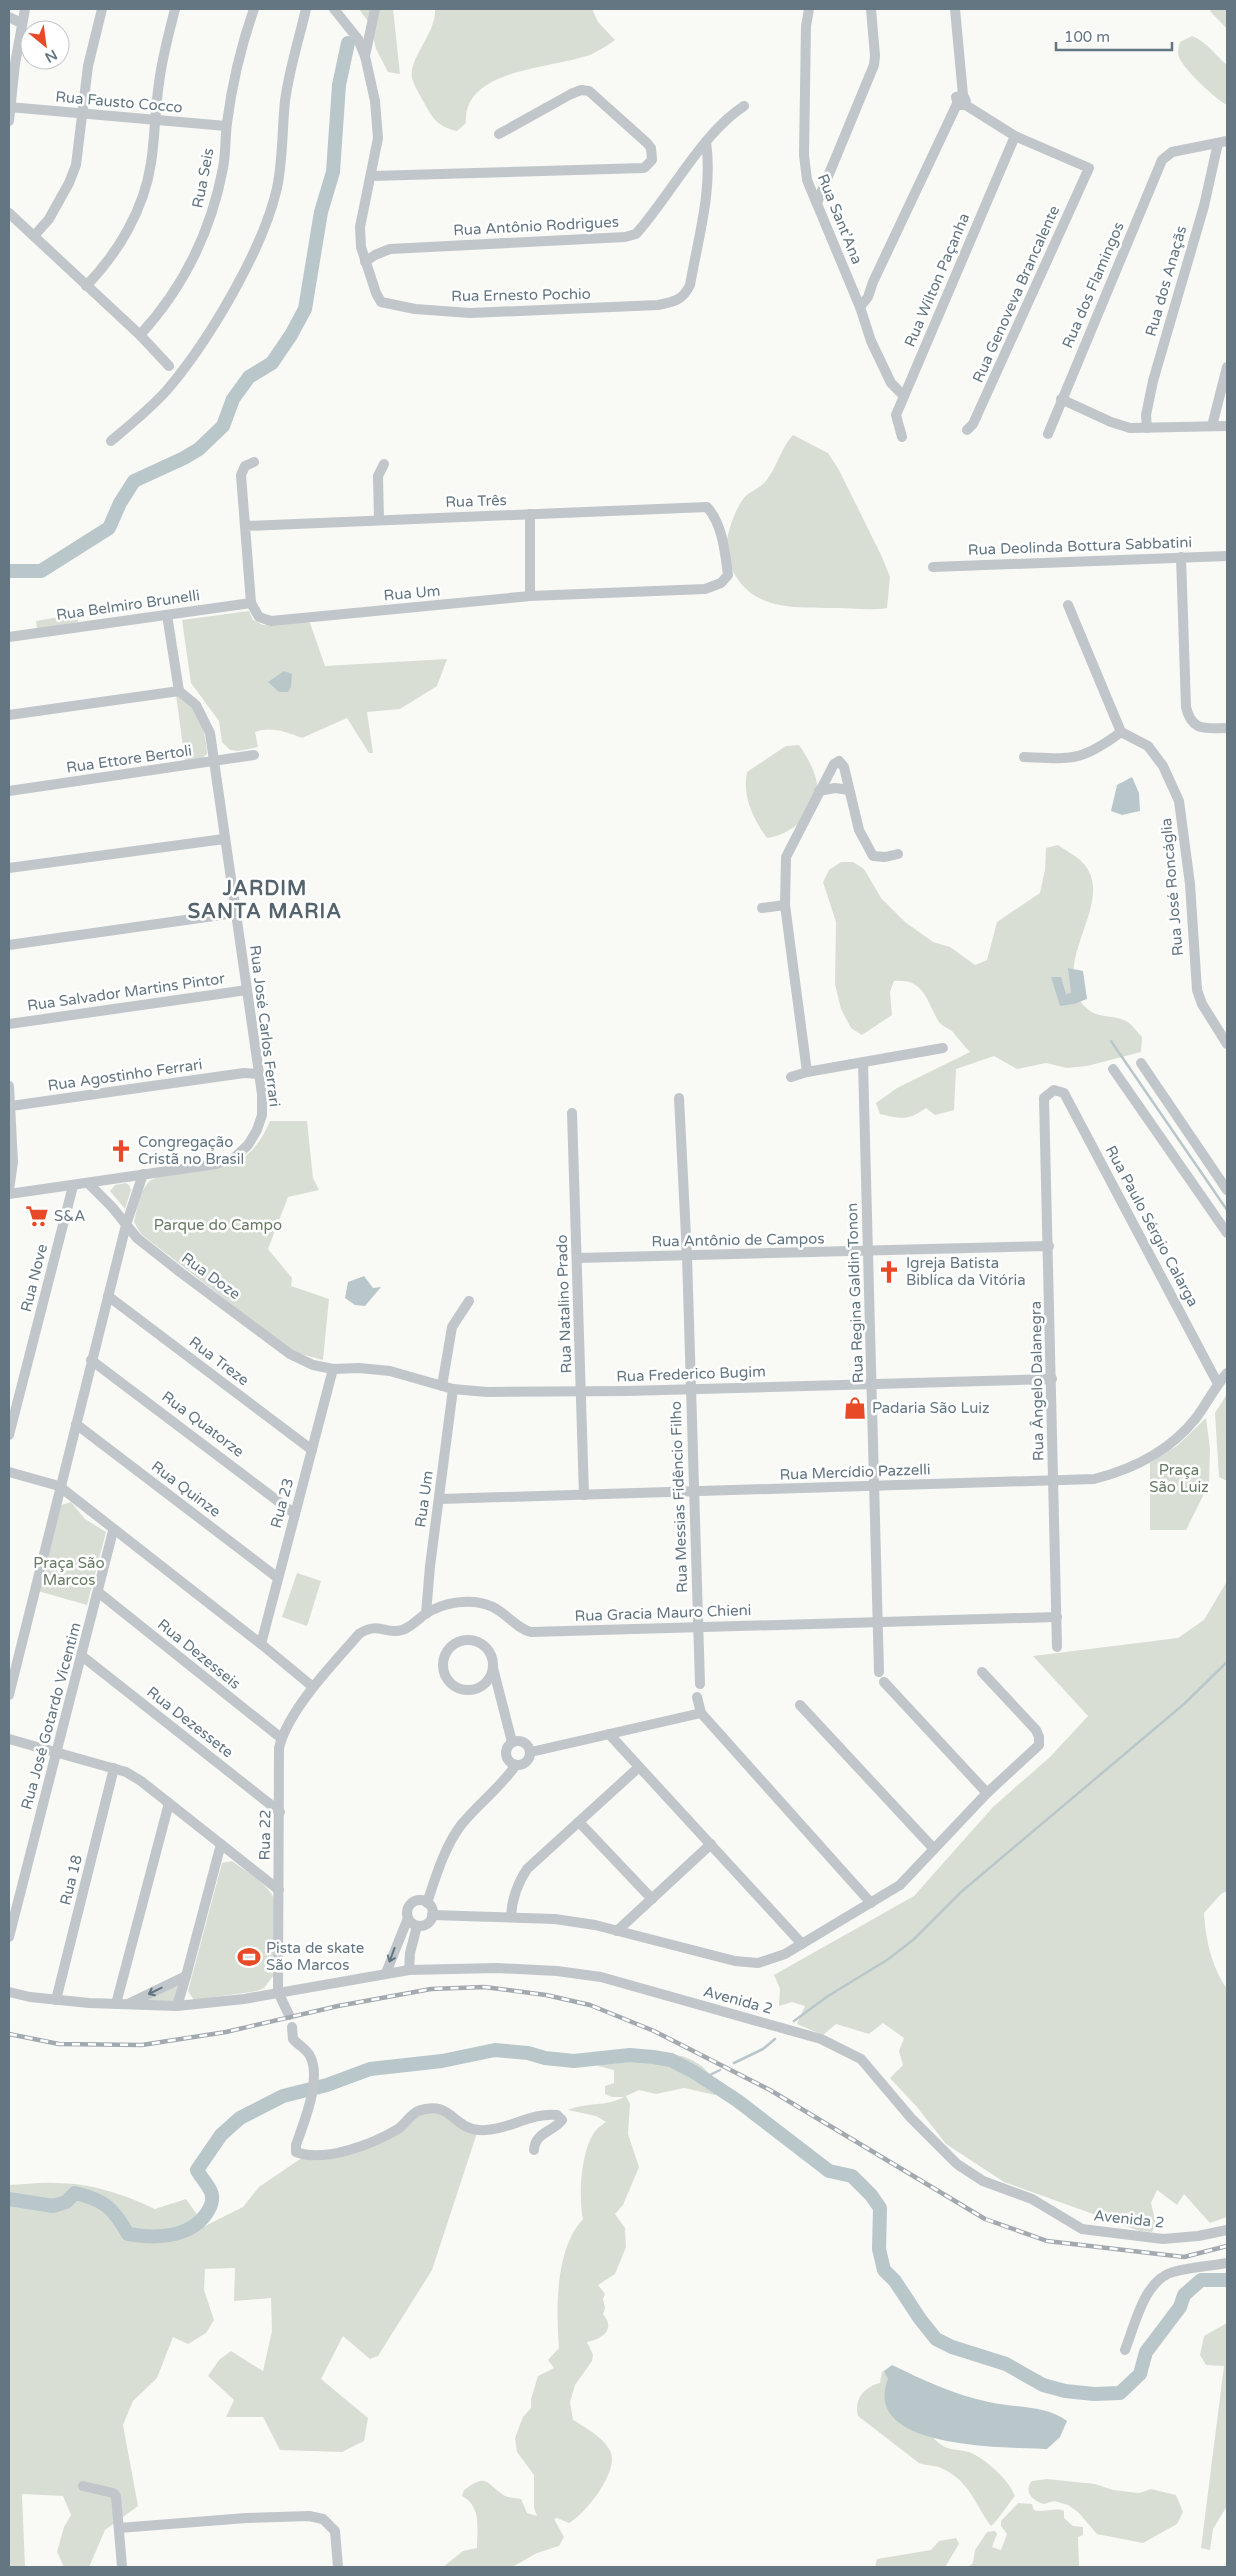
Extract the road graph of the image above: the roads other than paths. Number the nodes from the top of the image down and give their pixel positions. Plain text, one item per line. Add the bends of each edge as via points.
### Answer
1 (102, 9) edge
2 (175, 9) edge
3 (254, 9) edge
4 (306, 9) edge
5 (334, 9) edge
6 (375, 9) edge
7 (809, 9) edge
8 (871, 9) edge
9 (955, 9) edge
10 (9, 17) edge
11 (20, 23) edge
12 (20, 32) edge
13 (365, 56) junction
14 (961, 101) junction
15 (744, 106) dead end
16 (10, 107) edge
17 (82, 112) junction
18 (9, 120) edge
19 (155, 120) junction
20 (226, 126) junction
21 (499, 134) dead end
22 (1015, 136) junction
23 (706, 142) junction
24 (1223, 142) edge
25 (372, 176) junction
26 (817, 203) junction
27 (9, 213) edge
28 (34, 236) junction
29 (365, 262) junction
30 (873, 282) junction
31 (86, 286) junction
32 (853, 291) junction
33 (860, 307) junction
34 (140, 335) junction
35 (169, 366) dead end
36 (1227, 368) edge
37 (904, 396) junction
38 (1061, 399) junction
39 (1212, 426) junction
40 (1227, 426) edge
41 (1147, 428) junction
42 (966, 430) dead end
43 (1048, 434) dead end
44 (902, 437) dead end
45 (111, 441) dead end
46 (254, 462) dead end
47 (384, 464) dead end
48 (530, 514) junction
49 (379, 520) junction
50 (245, 526) junction
51 (1227, 556) edge
52 (1181, 557) junction
53 (933, 567) dead end
54 (728, 576) joint
55 (530, 596) junction
56 (251, 603) junction
57 (1068, 605) dead end
58 (167, 615) junction
59 (9, 638) edge
60 (179, 691) junction
61 (9, 715) edge
62 (1227, 728) edge
63 (1121, 732) junction
64 (254, 755) dead end
65 (1024, 757) dead end
66 (215, 762) junction
67 (849, 790) junction
68 (9, 791) edge
69 (819, 791) junction
70 (224, 839) junction
71 (898, 854) dead end
72 (9, 868) edge
73 (786, 905) junction
74 (762, 908) dead end
75 (235, 913) junction
76 (9, 945) edge
77 (247, 990) junction
78 (9, 1024) edge
79 (1226, 1041) edge
80 (943, 1048) dead end
81 (863, 1063) junction
82 (1141, 1063) dead end
83 (259, 1069) junction
84 (1113, 1069) dead end
85 (807, 1072) junction
86 (791, 1077) dead end
87 (9, 1086) edge
88 (1054, 1090) joint
89 (679, 1098) dead end
90 (12, 1106) junction
91 (572, 1113) dead end
92 (143, 1174) junction
93 (119, 1178) junction
94 (88, 1183) junction
95 (73, 1186) junction
96 (9, 1190) edge
97 (1227, 1190) edge
98 (9, 1194) edge
99 (135, 1194) junction
100 (110, 1205) junction
101 (131, 1207) junction
102 (126, 1225) junction
103 (1227, 1233) edge
104 (142, 1243) junction
105 (1049, 1246) junction
106 (869, 1252) junction
107 (118, 1255) junction
108 (687, 1256) junction
109 (578, 1258) junction
110 (108, 1296) junction
111 (469, 1302) dead end
112 (91, 1360) junction
113 (333, 1369) junction
114 (1227, 1373) edge
115 (1052, 1379) junction
116 (872, 1383) junction
117 (1218, 1384) junction
118 (442, 1386) junction
119 (453, 1389) junction
120 (691, 1389) junction
121 (582, 1392) junction
122 (76, 1424) junction
123 (9, 1435) edge
124 (312, 1450) junction
125 (9, 1472) edge
126 (1055, 1482) junction
127 (59, 1486) junction
128 (874, 1487) junction
129 (693, 1492) junction
130 (584, 1494) junction
131 (440, 1499) junction
132 (295, 1514) junction
133 (114, 1531) junction
134 (278, 1578) junction
135 (98, 1592) junction
136 (426, 1614) junction
137 (1057, 1616) junction
138 (878, 1622) junction
139 (698, 1626) junction
140 (261, 1644) junction
141 (1057, 1647) dead end
142 (82, 1656) junction
143 (493, 1668) junction
144 (879, 1672) dead end
145 (982, 1672) dead end
146 (884, 1682) dead end
147 (700, 1684) dead end
148 (313, 1687) junction
149 (9, 1696) edge
150 (697, 1697) dead end
151 (800, 1705) dead end
152 (701, 1714) junction
153 (609, 1734) junction
154 (281, 1738) junction
155 (9, 1740) edge
156 (512, 1742) junction
157 (57, 1752) junction
158 (531, 1752) junction
159 (516, 1765) junction
160 (639, 1766) junction
161 (114, 1768) junction
162 (988, 1793) junction
163 (169, 1803) junction
164 (280, 1812) junction
165 (579, 1822) junction
166 (221, 1844) junction
167 (711, 1844) junction
168 (934, 1849) junction
169 (279, 1890) junction
170 (652, 1899) junction
171 (871, 1902) junction
172 (427, 1903) junction
173 (432, 1916) junction
174 (511, 1916) junction
175 (408, 1918) junction
176 (417, 1926) junction
177 (617, 1932) junction
178 (9, 1937) edge
179 (802, 1944) junction
180 (409, 1970) junction
181 (386, 1973) junction
182 (186, 1976) junction
183 (9, 1992) edge
184 (278, 1992) junction
185 (56, 2000) junction
186 (116, 2004) junction
187 (127, 2005) junction
188 (177, 2006) junction
189 (289, 2014) dead end
190 (292, 2027) dead end
191 (534, 2150) dead end
192 (1227, 2230) edge
193 (1227, 2263) edge
194 (1125, 2350) dead end
195 (83, 2486) dead end
196 (119, 2528) junction
197 (122, 2567) edge
198 (338, 2567) edge

1 - 17 street via 88,66
2 - 19 street via 158,84
3 - 20 street, Rua Seis via 235,74
4 - 45 street via 286,99 277,188 266,226 214,324 168,389
5 - 13 street via 358,39
6 - 13 street, Rua Ernesto Pochio
7 - 26 street, Rua Sant’Ana via 804,168
8 - 26 street via 874,65
9 - 14 street
10 - 11 street
12 - 16 street
13 - 25 street, Rua Ernesto Pochio via 377,117 378,138
14 - 22 street
14 - 30 street
15 - 23 street, Rua Antônio Rodrigues
16 - 17 street, Rua Fausto Cocco
16 - 18 street
17 - 19 street, Rua Fausto Cocco
17 - 28 street via 76,165 49,219
19 - 20 street, Rua Fausto Cocco
19 - 31 street via 151,164 134,217 113,254
20 - 34 street, Rua Seis via 224,166 208,228 197,255 175,293
21 - 25 street via 571,94 589,91 652,148 652,160 644,168
22 - 37 street, Rua Wilton Paçanha
22 - 42 street, Rua Genoveva Brancalente via 1089,168 973,424
23 - 29 street, Rua Antônio Rodrigues via 636,234 390,249
23 - 29 street, Rua Ernesto Pochio via 707,182 690,285 686,295 677,301 658,305 470,313 415,309 381,302
24 - 38 street, Rua dos Flamingos via 1172,152 1162,160
24 - 41 street, Rua dos Anaçãs via 1153,381 1146,415
25 - 29 street, Rua Ernesto Pochio via 360,227
26 - 32 street, Rua Sant’Ana
27 - 28 street
28 - 31 street
30 - 32 street
30 - 33 street
31 - 34 street
32 - 33 street, Rua Sant’Ana
33 - 37 street, Rua Sant’Ana via 871,341 891,383
34 - 35 street
36 - 39 street
37 - 44 street, Rua Wilton Paçanha via 896,415
38 - 41 street via 1111,422 1130,428
38 - 43 street, Rua dos Flamingos
39 - 40 street
39 - 41 street
46 - 50 street via 245,466 241,475
47 - 49 street via 378,476
48 - 49 street, Rua Três
48 - 54 street, Rua Três via 707,507 723,541
48 - 55 street
49 - 50 street, Rua Três
50 - 56 street
51 - 52 street, Rua Deolinda Bottura Sabbatini
52 - 53 street, Rua Deolinda Bottura Sabbatini
52 - 62 street via 1189,720 1199,727
54 - 55 street, Rua Um via 721,583 705,588
55 - 56 street, Rua Um via 271,621 258,617
56 - 58 street, Rua Belmiro Brunelli
57 - 63 street
58 - 59 street, Rua Belmiro Brunelli
58 - 60 street
60 - 61 street
60 - 66 street, Rua José Carlos Ferrari via 196,705 205,719
63 - 65 street via 1080,757
63 - 79 street, Rua José Roncáglia via 1148,746 1163,766 1179,802 1190,884 1197,990 1202,1004
64 - 66 street, Rua Ettore Bertoli
66 - 68 street, Rua Ettore Bertoli
66 - 70 street, Rua José Carlos Ferrari
67 - 69 street
67 - 69 street via 844,767 839,761
67 - 71 street via 859,830 873,856
69 - 73 street via 786,857
70 - 72 street
70 - 75 street, Rua José Carlos Ferrari
73 - 74 street
73 - 85 street
75 - 76 street
75 - 77 street, Rua José Carlos Ferrari
77 - 78 street, Rua Salvador Martins Pintor
77 - 83 street, Rua José Carlos Ferrari
80 - 81 street
81 - 85 street
81 - 106 street, Rua Regina Galdin Tonon
82 - 97 street
83 - 90 street, Rua Agostinho Ferrari
83 - 92 street, Rua José Carlos Ferrari via 262,1115 248,1145 234,1158 216,1164
84 - 103 street
85 - 86 street
87 - 90 street
88 - 105 street, Rua Ângelo Dalanegra via 1044,1098
88 - 117 street, Rua Paulo Sérgio Calarga via 1064,1093
89 - 108 street, Rua Messias Fidêncio Filho
90 - 96 street via 13,1162
91 - 109 street, Rua Natalino Prado
92 - 93 street, Rua José Carlos Ferrari
92 - 99 street
93 - 94 street, Rua José Carlos Ferrari
93 - 99 street via 132,1184
93 - 100 street via 107,1187
94 - 95 street, Rua José Carlos Ferrari
94 - 100 street, Rua Doze
95 - 98 street, Rua José Carlos Ferrari
95 - 123 street, Rua Nove
99 - 101 street
100 - 101 street via 121,1212
100 - 102 street, Rua Doze
101 - 102 street
102 - 104 street, Rua Doze
102 - 107 street
104 - 107 street via 133,1243
104 - 113 street, Rua Doze via 290,1354 313,1365
105 - 106 street, Rua Antônio de Campos
105 - 115 street, Rua Ângelo Dalanegra
106 - 108 street, Rua Antônio de Campos
106 - 116 street, Rua Regina Galdin Tonon
107 - 110 street
108 - 109 street, Rua Antônio de Campos
108 - 120 street, Rua Messias Fidêncio Filho
109 - 121 street, Rua Natalino Prado
110 - 112 street
110 - 124 street, Rua Treze
111 - 118 street via 452,1327
112 - 122 street
112 - 132 street, Rua Quatorze
113 - 118 street, Rua Frederico Bugim via 390,1371
113 - 124 street, Rua 23
114 - 117 street, Rua Mercídio Pazzelli
115 - 116 street, Rua Frederico Bugim
115 - 126 street, Rua Ângelo Dalanegra
116 - 120 street, Rua Frederico Bugim
116 - 128 street, Rua Regina Galdin Tonon
117 - 126 street, Rua Mercídio Pazzelli via 1195,1419 1151,1458 1122,1472 1094,1479
118 - 119 street, Rua Frederico Bugim
119 - 121 street, Rua Frederico Bugim
119 - 131 street, Rua Um
120 - 121 street, Rua Frederico Bugim
120 - 129 street, Rua Messias Fidêncio Filho
121 - 130 street, Rua Natalino Prado
122 - 127 street
122 - 134 street, Rua Quinze
124 - 132 street, Rua 23
125 - 127 street
126 - 128 street, Rua Mercídio Pazzelli
126 - 137 street, Rua Ângelo Dalanegra
127 - 133 street
127 - 149 street
128 - 129 street, Rua Mercídio Pazzelli
128 - 138 street, Rua Regina Galdin Tonon
129 - 130 street, Rua Mercídio Pazzelli
129 - 139 street, Rua Messias Fidêncio Filho
130 - 131 street, Rua Mercídio Pazzelli
131 - 136 street, Rua Um
132 - 134 street, Rua 23
133 - 135 street, Rua José Gotardo Vicentim
133 - 140 street
134 - 140 street, Rua 23
135 - 142 street, Rua José Gotardo Vicentim
135 - 154 street, Rua Dezesseis
136 - 139 street, Rua Gracia Mauro Chieni via 441,1606 478,1602 492,1607 521,1629 531,1632
136 - 148 street, Rua Gracia Mauro Chieni via 396,1632 368,1628
137 - 138 street, Rua Gracia Mauro Chieni
137 - 141 street, Rua Ângelo Dalanegra
138 - 139 street, Rua Gracia Mauro Chieni
138 - 144 street, Rua Regina Galdin Tonon
139 - 147 street, Rua Messias Fidêncio Filho
140 - 148 street
142 - 157 street, Rua José Gotardo Vicentim
142 - 164 street, Rua Dezessete
143 - 143 street via 493,1660 486,1647 472,1640 457,1643 444,1662 448,1679 462,1689 486,1683
143 - 156 street
145 - 162 street via 1039,1737 1033,1752
146 - 162 street
148 - 154 street, Rua 22
150 - 152 street
151 - 168 street
152 - 153 street
152 - 171 street
153 - 158 street
153 - 160 street
154 - 164 street, Rua 22
155 - 157 street
156 - 158 street via 524,1742
156 - 159 street via 506,1752 507,1758
157 - 161 street
157 - 178 street, Rua José Gotardo Vicentim
158 - 159 street via 526,1763
159 - 172 street via 505,1781 462,1824 450,1842
160 - 165 street
160 - 167 street
161 - 163 street via 141,1780
161 - 185 street, Rua 18
162 - 168 street
163 - 166 street
163 - 186 street
164 - 169 street, Rua 22
165 - 170 street
165 - 174 street via 527,1869 517,1885
166 - 169 street
166 - 182 street
167 - 170 street
167 - 179 street
168 - 171 street via 900,1885
169 - 184 street, Rua 22
170 - 177 street
171 - 179 street
172 - 173 street
172 - 175 street via 412,1903 408,1908
173 - 174 street
173 - 176 street via 426,1924
174 - 177 street via 555,1919
175 - 176 street
175 -> 181 street
176 - 180 street
177 - 179 street via 715,1957 750,1962 770,1960
180 - 181 street, Avenida 2
180 - 192 street, Avenida 2 via 497,1968 601,1977 821,2039 861,2059 911,2118 957,2164 983,2181 1032,2199 1082,2229 1163,2239
181 - 184 street, Avenida 2
182 -> 187 street
182 - 188 street
183 - 185 street, Avenida 2
184 - 188 street, Avenida 2
184 - 189 street
185 - 186 street, Avenida 2
186 - 187 street, Avenida 2
187 - 188 street, Avenida 2
190 - 191 street via 293,2039 310,2054 313,2065 311,2102 296,2152 328,2155 359,2146 398,2128 415,2112 433,2106 448,2112 461,2124 478,2130 492,2130 546,2114 557,2115 562,2120 558,2126 539,2136
193 - 194 street via 1172,2272 1162,2277 1146,2298
195 - 196 street via 116,2496
196 - 197 street
196 - 198 street via 309,2516 323,2519 334,2531

